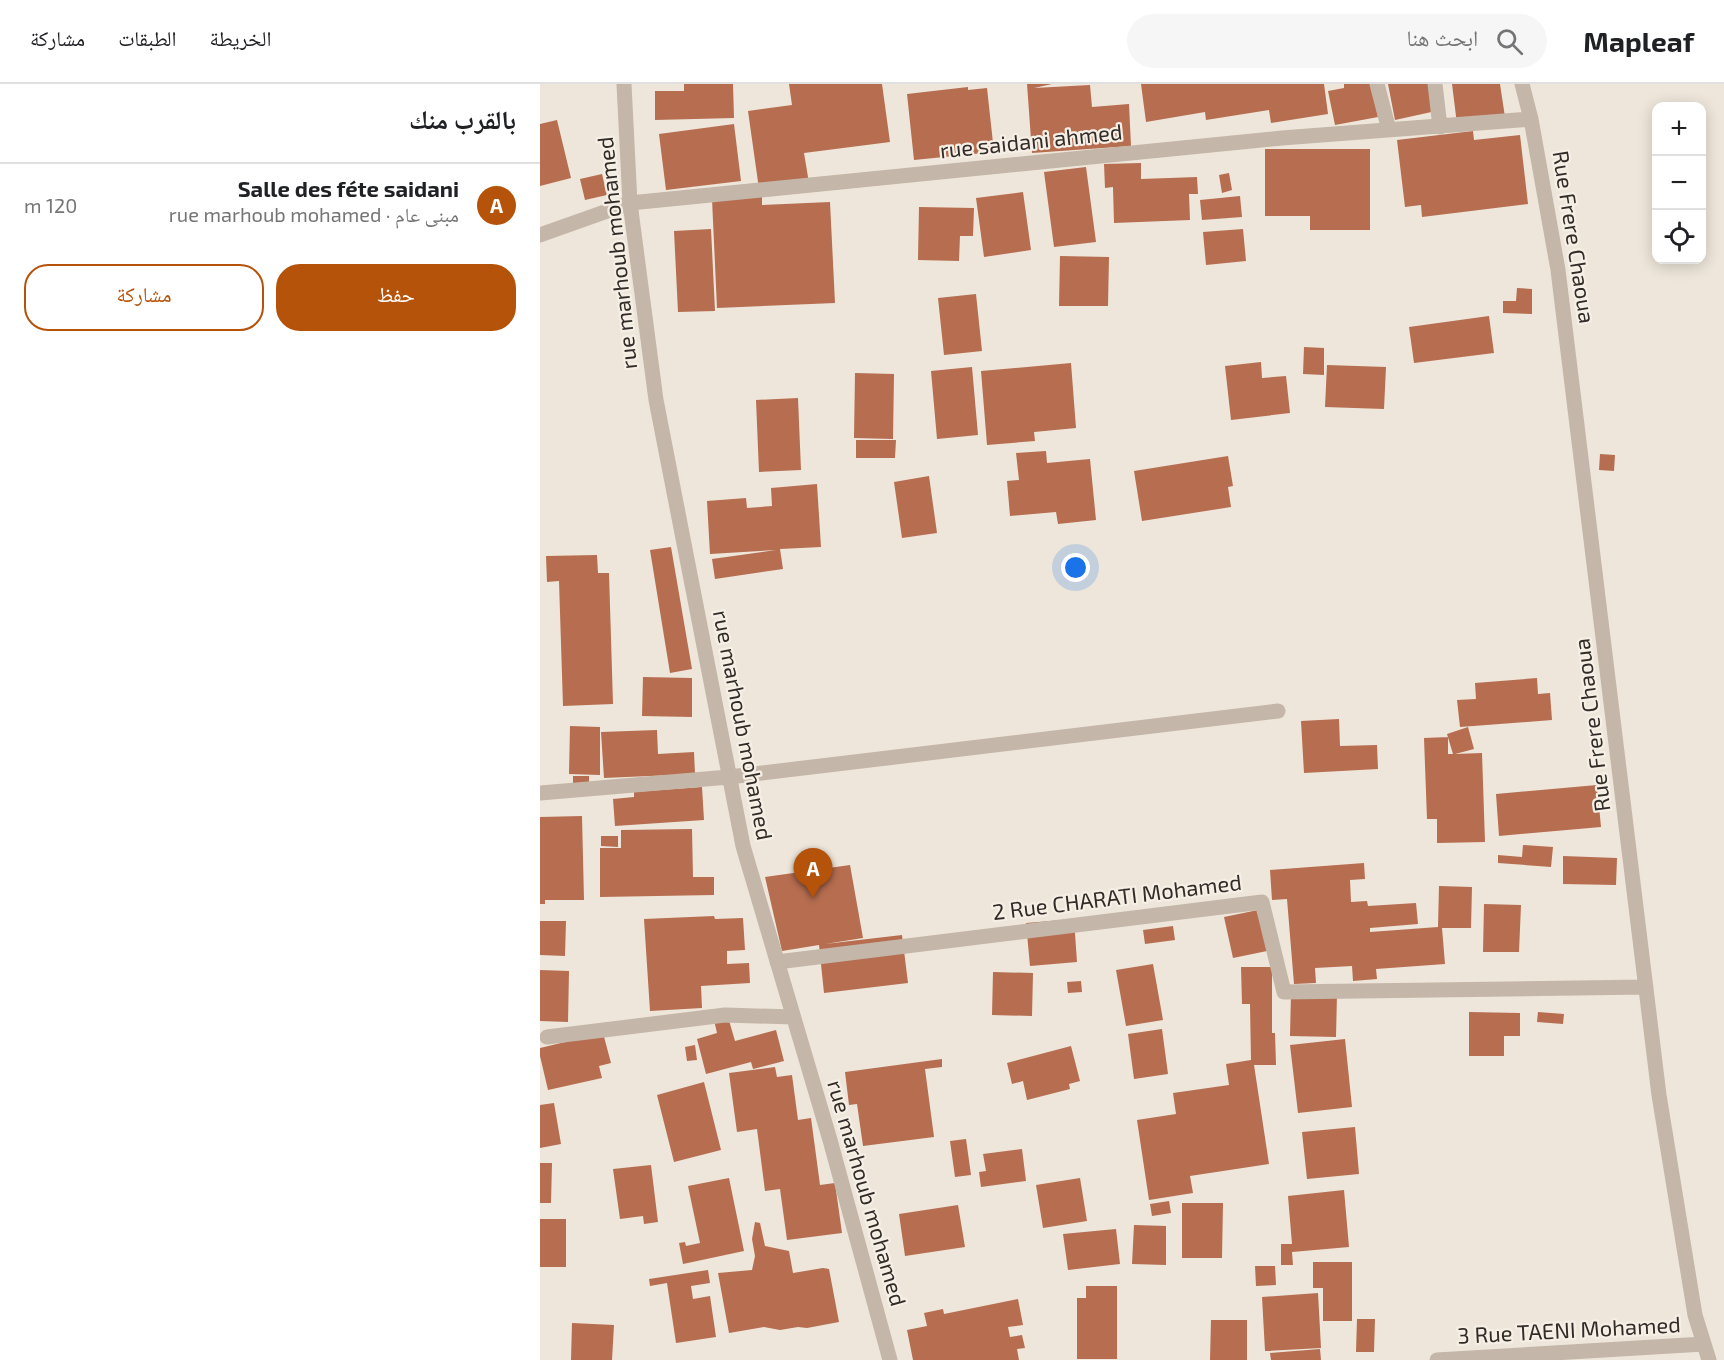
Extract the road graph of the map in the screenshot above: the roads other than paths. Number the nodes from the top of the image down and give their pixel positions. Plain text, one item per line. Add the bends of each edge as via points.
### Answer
1 (624, 84) edge
2 (1377, 84) edge
3 (1435, 84) edge
4 (1522, 84) edge
5 (1531, 119) junction
6 (1440, 127) junction
7 (1389, 130) junction
8 (630, 203) junction
9 (540, 235) edge
10 (1278, 711) dead end
11 (729, 777) junction
12 (540, 793) edge
13 (777, 962) junction
14 (1646, 987) junction
15 (793, 1017) junction
16 (547, 1037) dead end
17 (1704, 1344) junction
18 (890, 1360) edge
19 (1437, 1360) edge
20 (1709, 1360) edge

1 - 8 street, rue marhoub mohamed
2 - 7 street
3 - 6 street
4 - 5 street, Rue Frere Chaoua
5 - 6 street, rue saidani ahmed
5 - 14 street, Rue Frere Chaoua via 1558,270
6 - 7 street, rue saidani ahmed
7 - 8 street, rue saidani ahmed
8 - 9 street, rue saidani ahmed
8 - 11 street, rue marhoub mohamed via 656,400
10 - 11 street
11 - 12 street
11 - 13 street, rue marhoub mohamed via 743,846
13 - 14 street, 2 Rue CHARATI Mohamed via 1262,902 1284,992
13 - 15 street, rue marhoub mohamed
14 - 17 street, Rue Frere Chaoua via 1661,1107 1695,1315
15 - 16 street via 725,1015
15 - 18 street, rue marhoub mohamed
17 - 19 street, 3 Rue TAENI Mohamed
17 - 20 street, Rue Frere Chaoua

